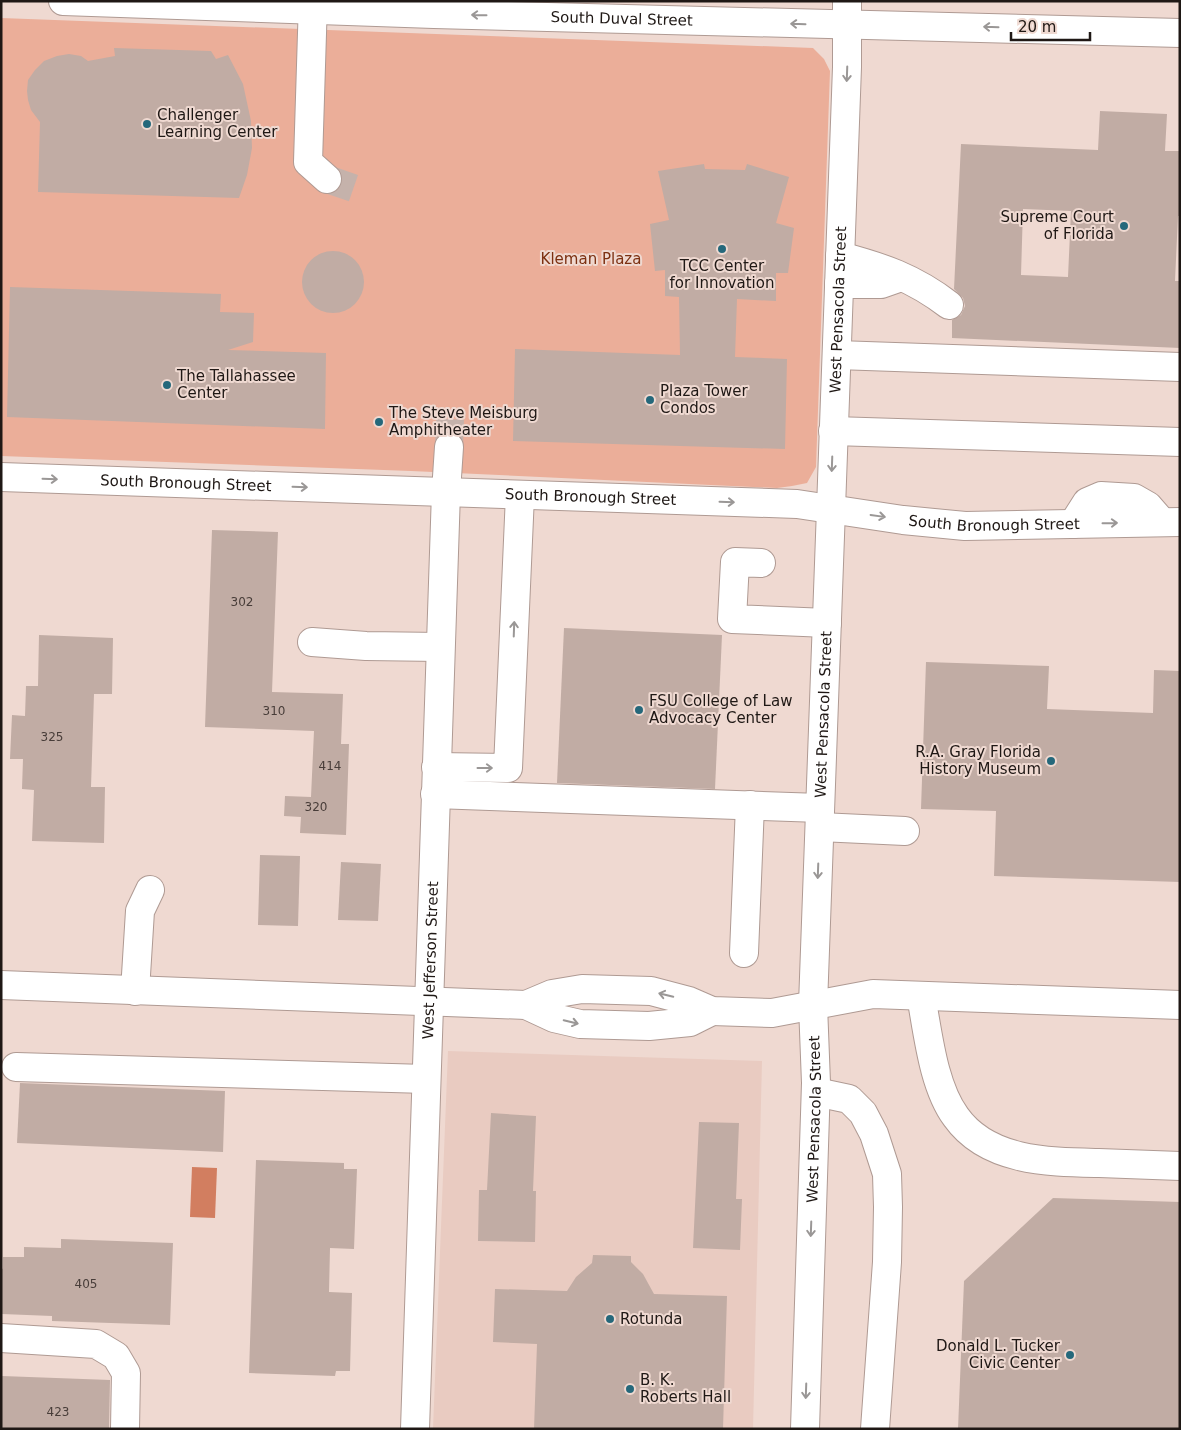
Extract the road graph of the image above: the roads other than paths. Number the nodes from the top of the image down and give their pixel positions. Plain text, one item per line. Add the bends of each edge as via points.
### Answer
1 (63, 1) edge
2 (128, 2) edge
3 (312, 6) edge
4 (425, 7) edge
5 (521, 9) edge
6 (553, 9) edge
7 (847, 13) edge
8 (1180, 33) edge
9 (327, 179) tunnel mouth
10 (840, 256) junction
11 (901, 277) junction
12 (839, 284) junction
13 (948, 305) dead end
14 (836, 356) junction
15 (1180, 367) edge
16 (833, 432) junction
17 (1180, 442) edge
18 (449, 447) tunnel mouth
19 (1, 477) edge
20 (446, 492) junction
21 (520, 495) junction
22 (830, 509) junction
23 (1171, 522) edge
24 (761, 563) dead end
25 (827, 623) junction
26 (312, 642) dead end
27 (440, 647) junction
28 (436, 767) junction
29 (435, 794) junction
30 (750, 805) junction
31 (820, 818) junction
32 (905, 831) dead end
33 (744, 953) dead end
34 (1, 985) edge
35 (921, 996) junction
36 (428, 1002) junction
37 (813, 1005) junction
38 (1180, 1005) edge
39 (16, 1066) dead end
40 (426, 1079) junction
41 (816, 1092) junction
42 (1180, 1166) edge
43 (1, 1338) edge
44 (125, 1429) edge
45 (415, 1429) edge
46 (804, 1429) edge
47 (875, 1429) edge

1 - 2 main road, South Duval Street
2 - 3 main road, South Duval Street
3 - 4 main road, South Duval Street
3 - 9 main road via 308,162
5 -> 4 main road, South Duval Street
5 - 6 main road, South Duval Street
7 -> 6 main road, South Duval Street
8 -> 7 main road, South Duval Street via 873,24
7 -> 10 main road, West Pensacola Street
10 - 11 main road via 883,268
10 - 12 main road, West Pensacola Street
11 - 12 main road via 881,284
11 - 13 main road via 920,285
12 - 14 main road, West Pensacola Street
14 - 15 main road
14 - 16 main road, West Pensacola Street
16 - 17 main road
16 -> 22 main road, West Pensacola Street
18 - 20 main road, West Jefferson Street
19 -> 20 main road, South Bronough Street
20 - 21 main road, South Bronough Street
20 - 27 main road, West Jefferson Street
21 -> 22 main road, South Bronough Street via 797,504
28 -> 21 main road via 508,768
22 -> 23 main road, South Bronough Street via 965,526
22 - 25 main road, West Pensacola Street
24 - 25 main road via 735,562 732,619
25 - 31 main road, West Pensacola Street
26 - 27 main road
27 - 28 main road, West Jefferson Street
28 - 29 main road, West Jefferson Street
29 - 30 main road
29 - 36 main road, West Jefferson Street
30 - 31 main road
30 - 33 main road
31 - 32 main road
31 -> 37 main road, West Pensacola Street
34 - 36 main road
35 - 37 main road via 873,994
35 - 38 main road
35 - 42 main road via 941,1087 955,1116 972,1135 1017,1156 1046,1162
36 - 37 main road via 526,1005 552,994 582,989 650,991 712,1011 772,1013
36 - 40 main road, West Jefferson Street
37 - 41 main road, West Pensacola Street
39 - 40 main road
40 - 45 main road, West Jefferson Street
41 -> 46 main road, West Pensacola Street
41 - 47 main road via 849,1099 863,1113 874,1134 887,1174 886,1262
43 - 44 main road via 96,1344 116,1356 126,1372

